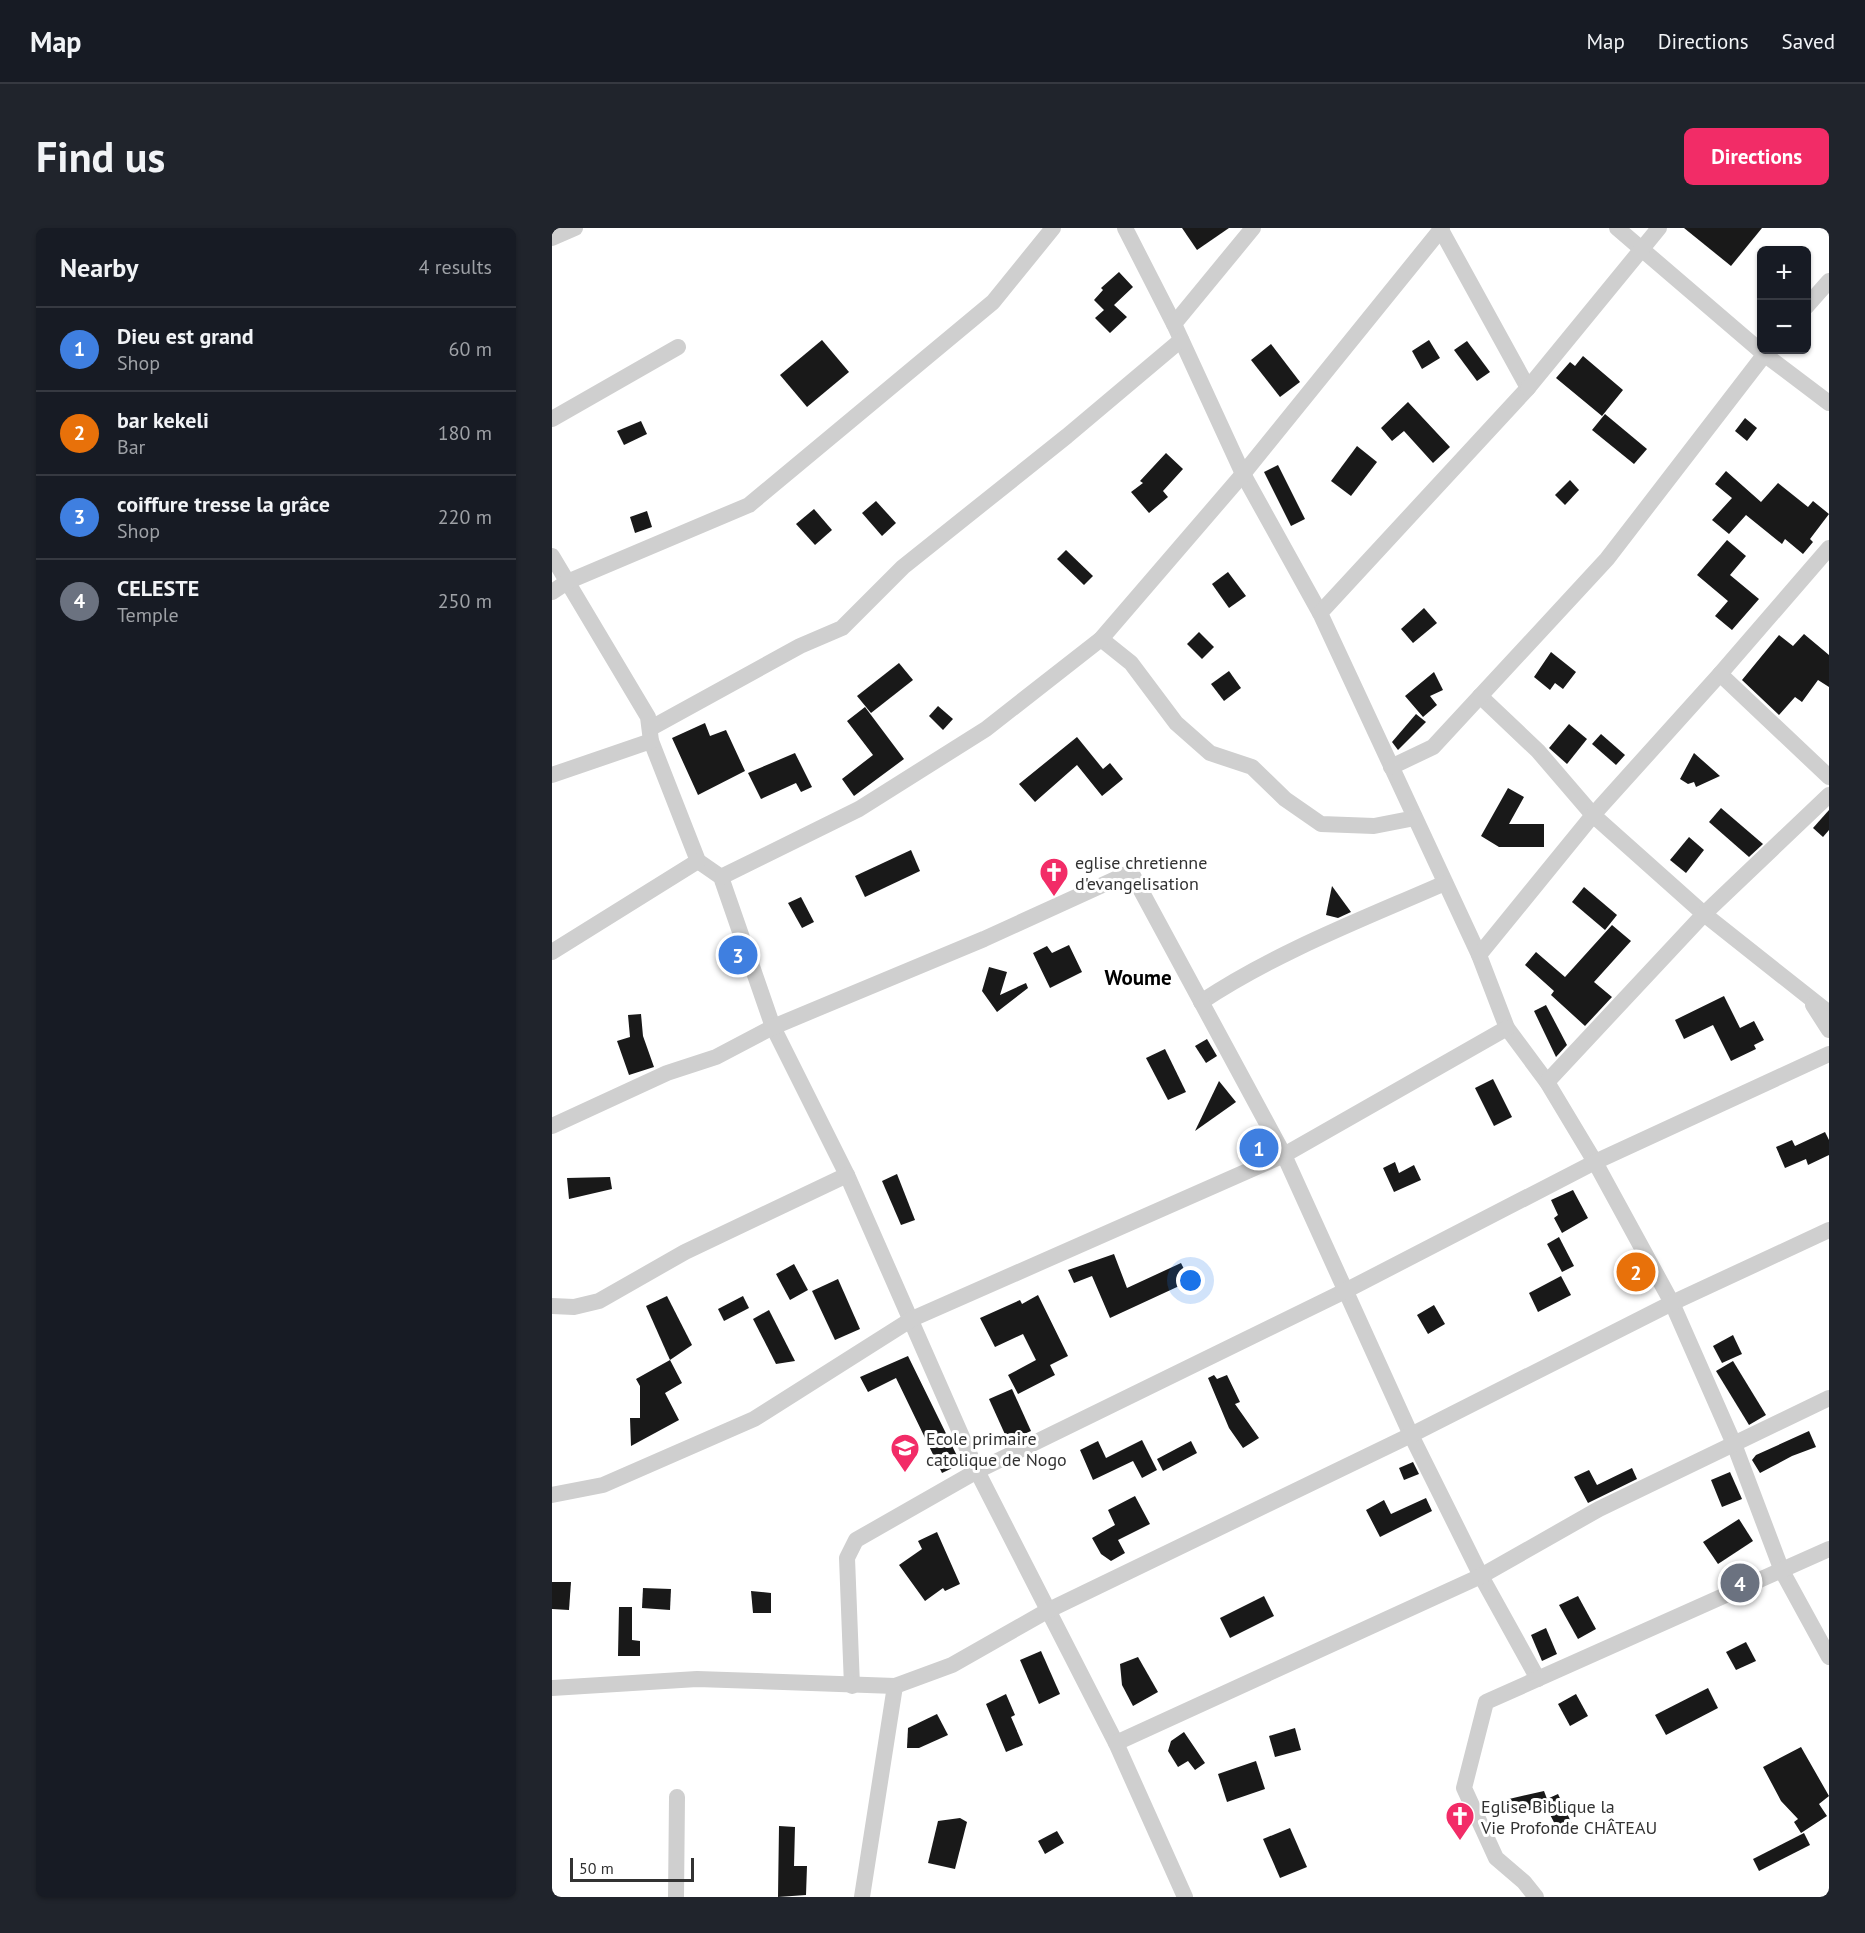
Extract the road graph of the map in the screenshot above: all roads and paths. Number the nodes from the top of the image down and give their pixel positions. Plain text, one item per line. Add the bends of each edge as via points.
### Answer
1 (575, 228) edge
2 (1053, 228) edge
3 (1125, 228) edge
4 (1253, 228) edge
5 (1441, 228) edge
6 (1617, 228) edge
7 (1659, 228) edge
8 (552, 238) edge
9 (1642, 247) junction
10 (1829, 281) edge
11 (1811, 301) edge
12 (1178, 332) junction
13 (1757, 344) edge
14 (678, 347) dead end
15 (1764, 354) edge
16 (1768, 354) edge
17 (1528, 388) junction
18 (1829, 403) edge
19 (552, 419) edge
20 (1243, 474) junction
21 (1829, 548) edge
22 (552, 556) edge
23 (567, 582) junction
24 (552, 592) edge
25 (1320, 613) junction
26 (1101, 639) junction
27 (1720, 674) junction
28 (1480, 696) junction
29 (651, 734) junction
30 (1391, 767) junction
31 (552, 775) edge
32 (1829, 777) edge
33 (1829, 795) edge
34 (1593, 814) junction
35 (1415, 818) junction
36 (698, 861) junction
37 (721, 877) junction
38 (1445, 883) junction
39 (1704, 914) junction
40 (552, 952) edge
41 (1479, 955) junction
42 (1807, 997) junction
43 (1201, 1002) junction
44 (1829, 1013) edge
45 (773, 1027) junction
46 (1507, 1028) junction
47 (1829, 1030) edge
48 (1829, 1054) edge
49 (1547, 1082) junction
50 (552, 1126) edge
51 (1284, 1155) junction
52 (1595, 1162) junction
53 (847, 1175) junction
54 (1829, 1230) edge
55 (1347, 1290) junction
56 (1672, 1303) junction
57 (552, 1306) edge
58 (912, 1319) junction
59 (1829, 1398) edge
60 (1411, 1435) junction
61 (1734, 1444) junction
62 (977, 1471) junction
63 (552, 1495) edge
64 (1829, 1550) edge
65 (1782, 1571) junction
66 (1480, 1576) junction
67 (1047, 1611) junction
68 (1829, 1657) edge
69 (1538, 1679) junction
70 (852, 1686) junction
71 (895, 1686) junction
72 (552, 1688) edge
73 (1116, 1743) junction
74 (677, 1797) dead end
75 (676, 1897) edge
76 (862, 1897) edge
77 (1185, 1897) edge
78 (1536, 1897) edge

1 - 8 street
2 - 23 street via 993,302 749,505
3 - 12 street
4 - 12 street
5 - 17 street
5 - 20 street
6 - 9 street
7 - 9 street
9 - 13 street
9 - 17 street
10 - 11 street
12 - 20 street
12 - 29 street via 1067,436 903,567 842,628 800,646
14 - 19 street
15 - 28 street via 1607,559
16 - 18 street
17 - 25 street
20 - 25 street
20 - 26 street
21 - 27 street
22 - 23 street
23 - 24 street
23 - 29 street via 648,717
25 - 30 street
26 - 35 street via 1131,663 1176,723 1210,753 1251,767 1285,799 1321,824 1374,826
26 - 37 street via 967,742 859,809
27 - 32 street
27 - 34 street
28 - 30 street via 1433,747
28 - 34 street via 1538,751
29 - 31 street
29 - 36 street
30 - 35 street
33 - 39 street
34 - 39 street
34 - 41 street
35 - 38 street
36 - 37 street
36 - 40 street
37 - 45 street
38 - 41 street
38 - 43 street via 1266,965
39 - 42 street
39 - 49 street
41 - 46 street
42 - 44 street
42 - 47 street
43 - 45 street via 1131,872 984,939
43 - 51 street
45 - 50 street via 716,1057 667,1073
45 - 53 street
46 - 49 street
46 - 51 street
48 - 52 street
49 - 52 street
51 - 55 street
51 - 58 street
52 - 55 street
52 - 56 street
53 - 57 street via 685,1252 599,1301 574,1307
53 - 58 street
54 - 56 street
55 - 60 street
55 - 62 street
56 - 60 street
56 - 61 street
58 - 62 street
58 - 63 street via 754,1419 603,1485
59 - 61 street
60 - 66 street
60 - 67 street
61 - 65 street
61 - 66 street via 1599,1509
62 - 67 street
62 - 70 street via 856,1540 848,1557
64 - 65 street
65 - 68 street
65 - 69 street
66 - 69 street
66 - 73 street
67 - 71 street via 952,1665
67 - 73 street
69 - 78 street via 1486,1702 1464,1788 1496,1858
70 - 71 street
70 - 72 street via 697,1679
71 - 76 street
73 - 77 street
74 - 75 street

